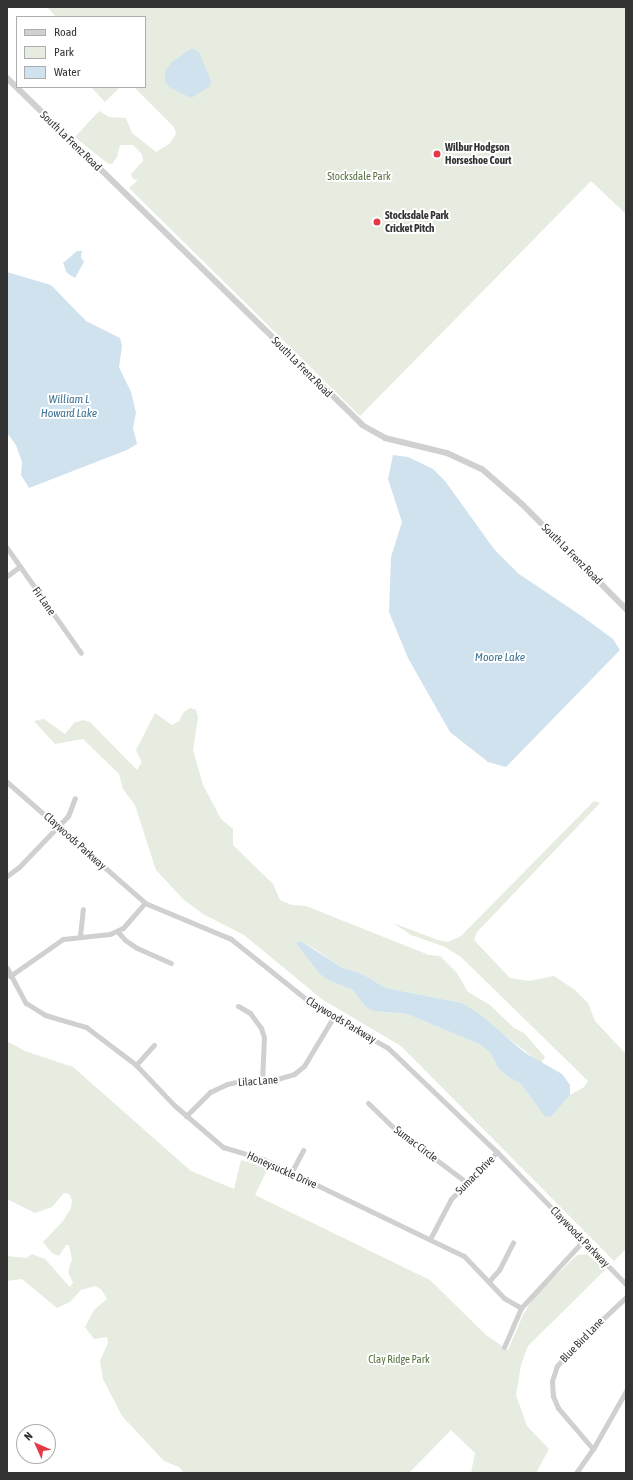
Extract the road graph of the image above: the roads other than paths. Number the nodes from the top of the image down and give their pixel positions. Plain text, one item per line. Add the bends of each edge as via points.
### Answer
1 (7, 78) edge
2 (16, 87) edge
3 (17, 88) edge
4 (7, 548) edge
5 (19, 567) junction
6 (7, 576) edge
7 (626, 609) edge
8 (81, 653) dead end
9 (7, 782) edge
10 (75, 798) dead end
11 (59, 827) junction
12 (7, 876) edge
13 (145, 903) junction
14 (83, 909) dead end
15 (117, 931) junction
16 (80, 936) junction
17 (171, 963) dead end
18 (7, 968) edge
19 (10, 976) junction
20 (238, 1006) dead end
21 (334, 1016) junction
22 (154, 1045) dead end
23 (136, 1066) junction
24 (262, 1081) junction
25 (368, 1103) dead end
26 (186, 1116) junction
27 (303, 1150) dead end
28 (497, 1152) junction
29 (292, 1173) junction
30 (466, 1182) junction
31 (430, 1239) junction
32 (584, 1240) junction
33 (513, 1242) dead end
34 (489, 1281) junction
35 (626, 1284) edge
36 (626, 1296) edge
37 (521, 1308) junction
38 (504, 1347) dead end
39 (626, 1391) edge
40 (593, 1449) junction
41 (576, 1473) edge

1 - 2 street, South La Frenz Road
3 - 7 street, South La Frenz Road via 362,425 385,438 447,453 482,469 522,504
4 - 5 street, Fir Lane
5 - 6 street
5 - 8 street, Fir Lane
9 - 11 street, Claywoods Parkway
10 - 11 street via 68,816
11 - 12 street via 20,868
11 - 13 street, Claywoods Parkway
13 - 15 street
13 - 21 street, Claywoods Parkway via 231,939 312,1004
14 - 16 street
15 - 16 street via 104,935
15 - 17 street via 137,948
16 - 19 street via 62,939
18 - 19 street, Honeysuckle Drive
19 - 23 street, Honeysuckle Drive via 26,1003 35,1010 86,1027
20 - 24 street via 250,1013 264,1037
21 - 24 street, Lilac Lane via 304,1066 283,1079
21 - 28 street, Claywoods Parkway via 388,1048
22 - 23 street
23 - 26 street, Honeysuckle Drive
24 - 26 street, Lilac Lane via 226,1084 210,1092
25 - 30 street, Sumac Circle via 394,1128
26 - 29 street, Honeysuckle Drive via 223,1147 263,1159
27 - 29 street
28 - 30 street, Sumac Drive
28 - 32 street, Claywoods Parkway
29 - 31 street, Honeysuckle Drive
30 - 31 street, Sumac Drive via 451,1199
31 - 34 street, Honeysuckle Drive via 464,1256
32 - 35 street, Claywoods Parkway
32 - 37 street
33 - 34 street via 500,1270
34 - 37 street, Honeysuckle Drive via 504,1298
36 - 40 street, Blue Bird Lane via 574,1346 557,1366 552,1381 553,1396 558,1408
37 - 38 street
39 - 40 street
40 - 41 street

